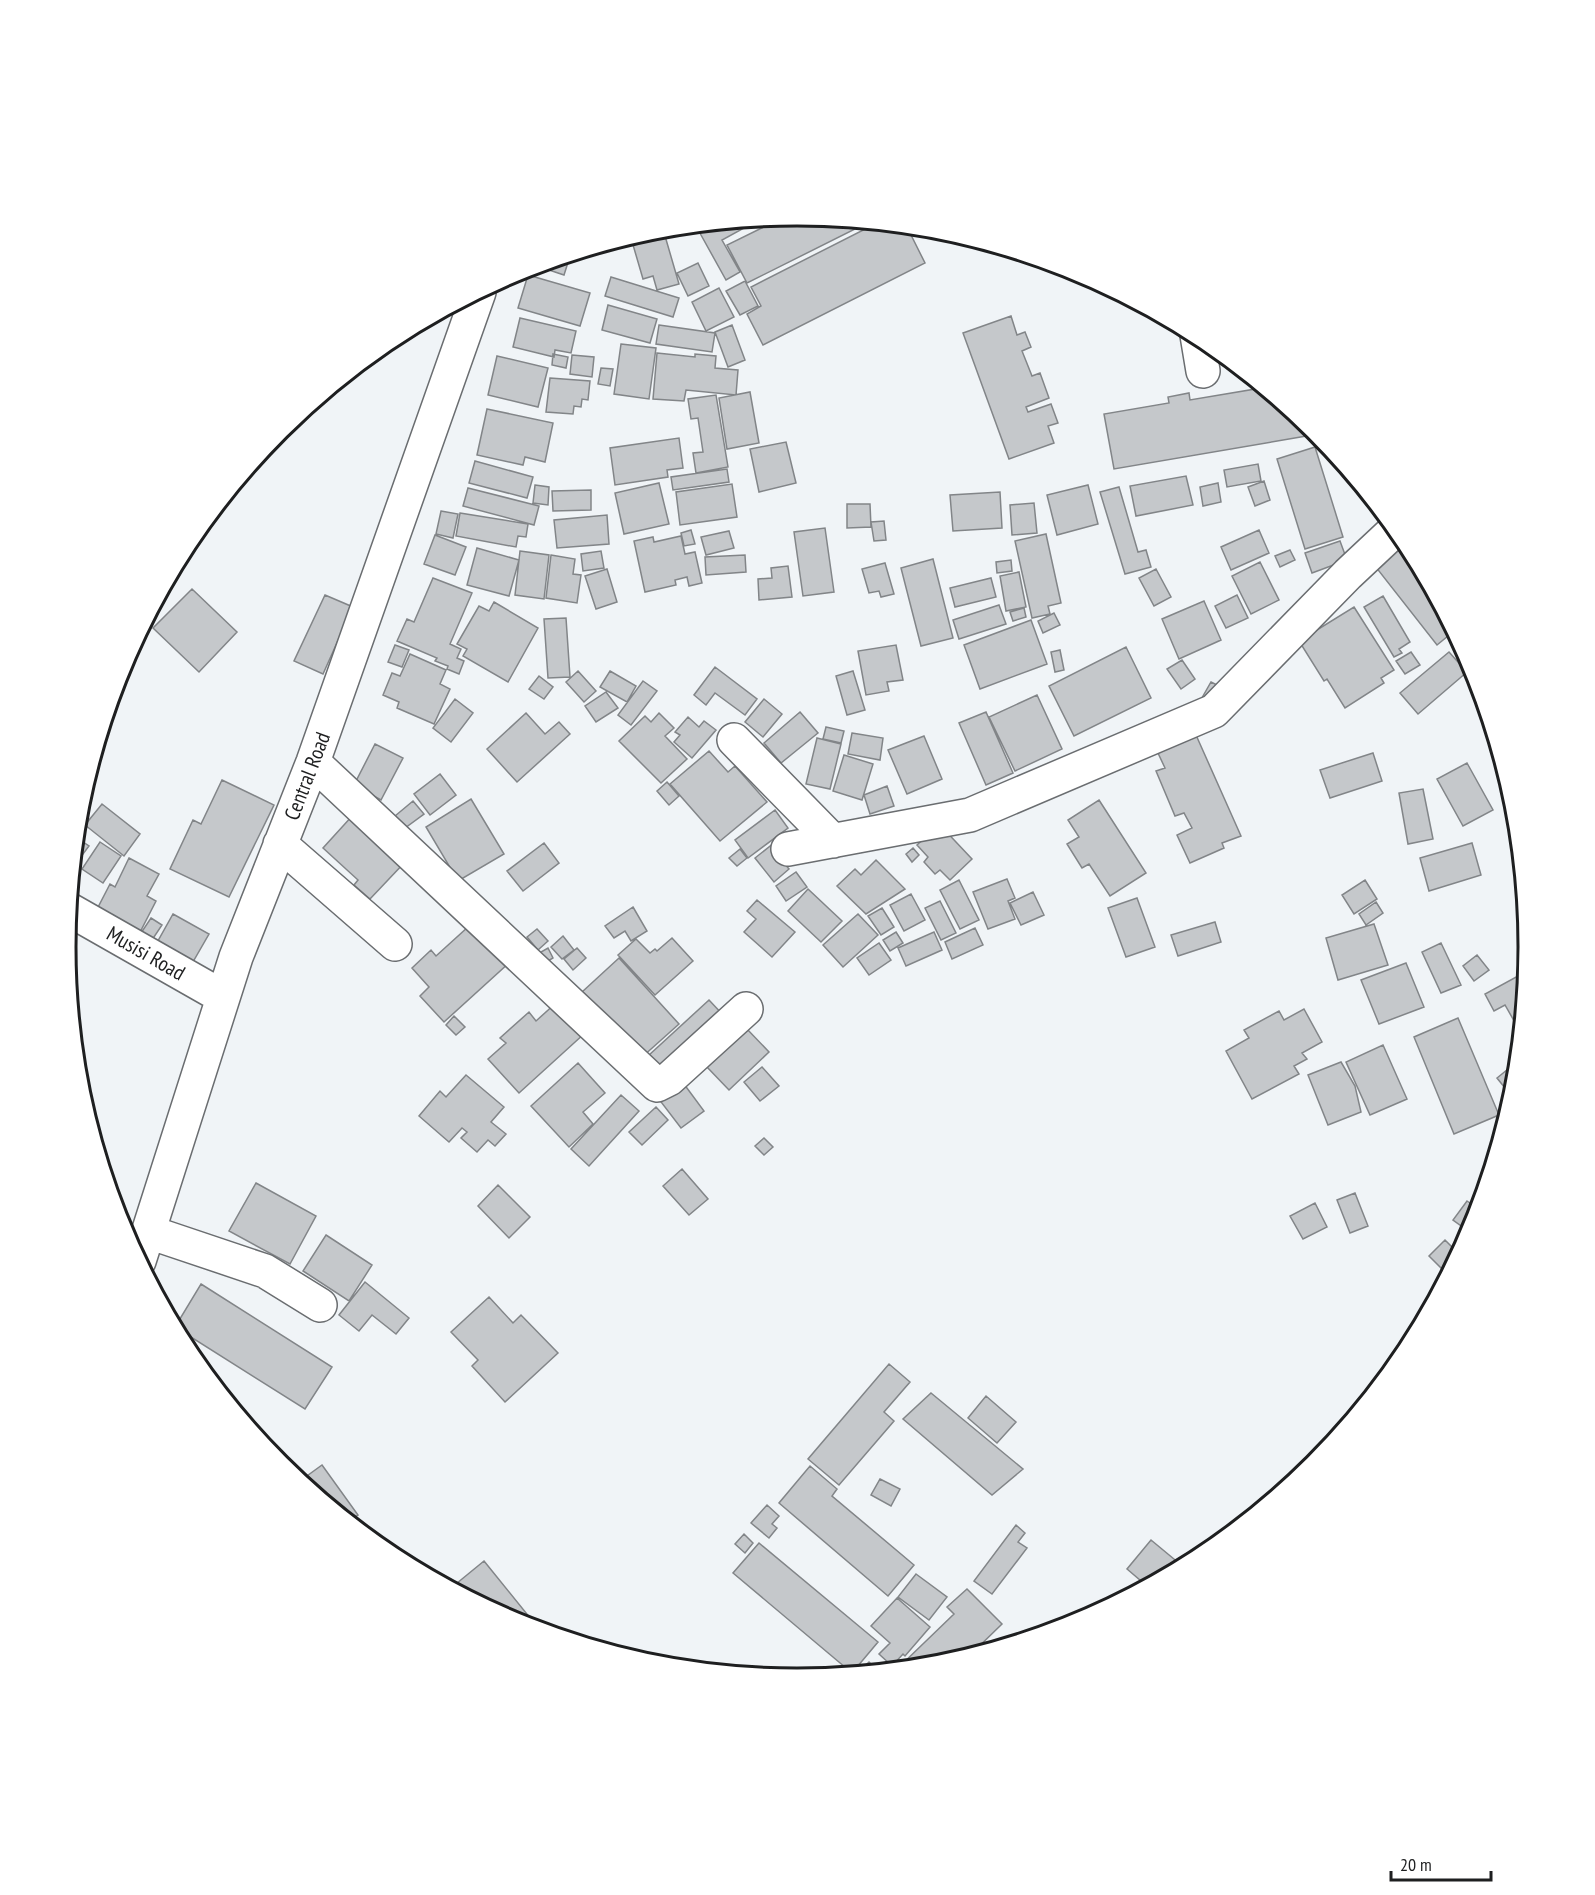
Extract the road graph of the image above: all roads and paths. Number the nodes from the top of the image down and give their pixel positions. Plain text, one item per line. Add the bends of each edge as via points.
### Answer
1 (475, 303) edge
2 (1199, 349) edge
3 (1203, 371) dead end
4 (1389, 536) edge
5 (734, 740) dead end
6 (313, 762) junction
7 (833, 841) junction
8 (280, 844) junction
9 (788, 849) dead end
10 (77, 914) edge
11 (395, 944) dead end
12 (223, 997) junction
13 (746, 1009) dead end
14 (144, 1246) edge
15 (320, 1305) dead end

1 - 6 street, Central Road
2 - 3 street
4 - 7 street via 1214,711 970,815
5 - 7 street
6 - 8 street, Central Road
6 - 13 street via 657,1085 669,1079
7 - 9 street
8 - 11 street
8 - 12 street, Central Road
10 - 12 street, Musisi Road
12 - 14 street, Central Road
14 - 15 street via 265,1271

